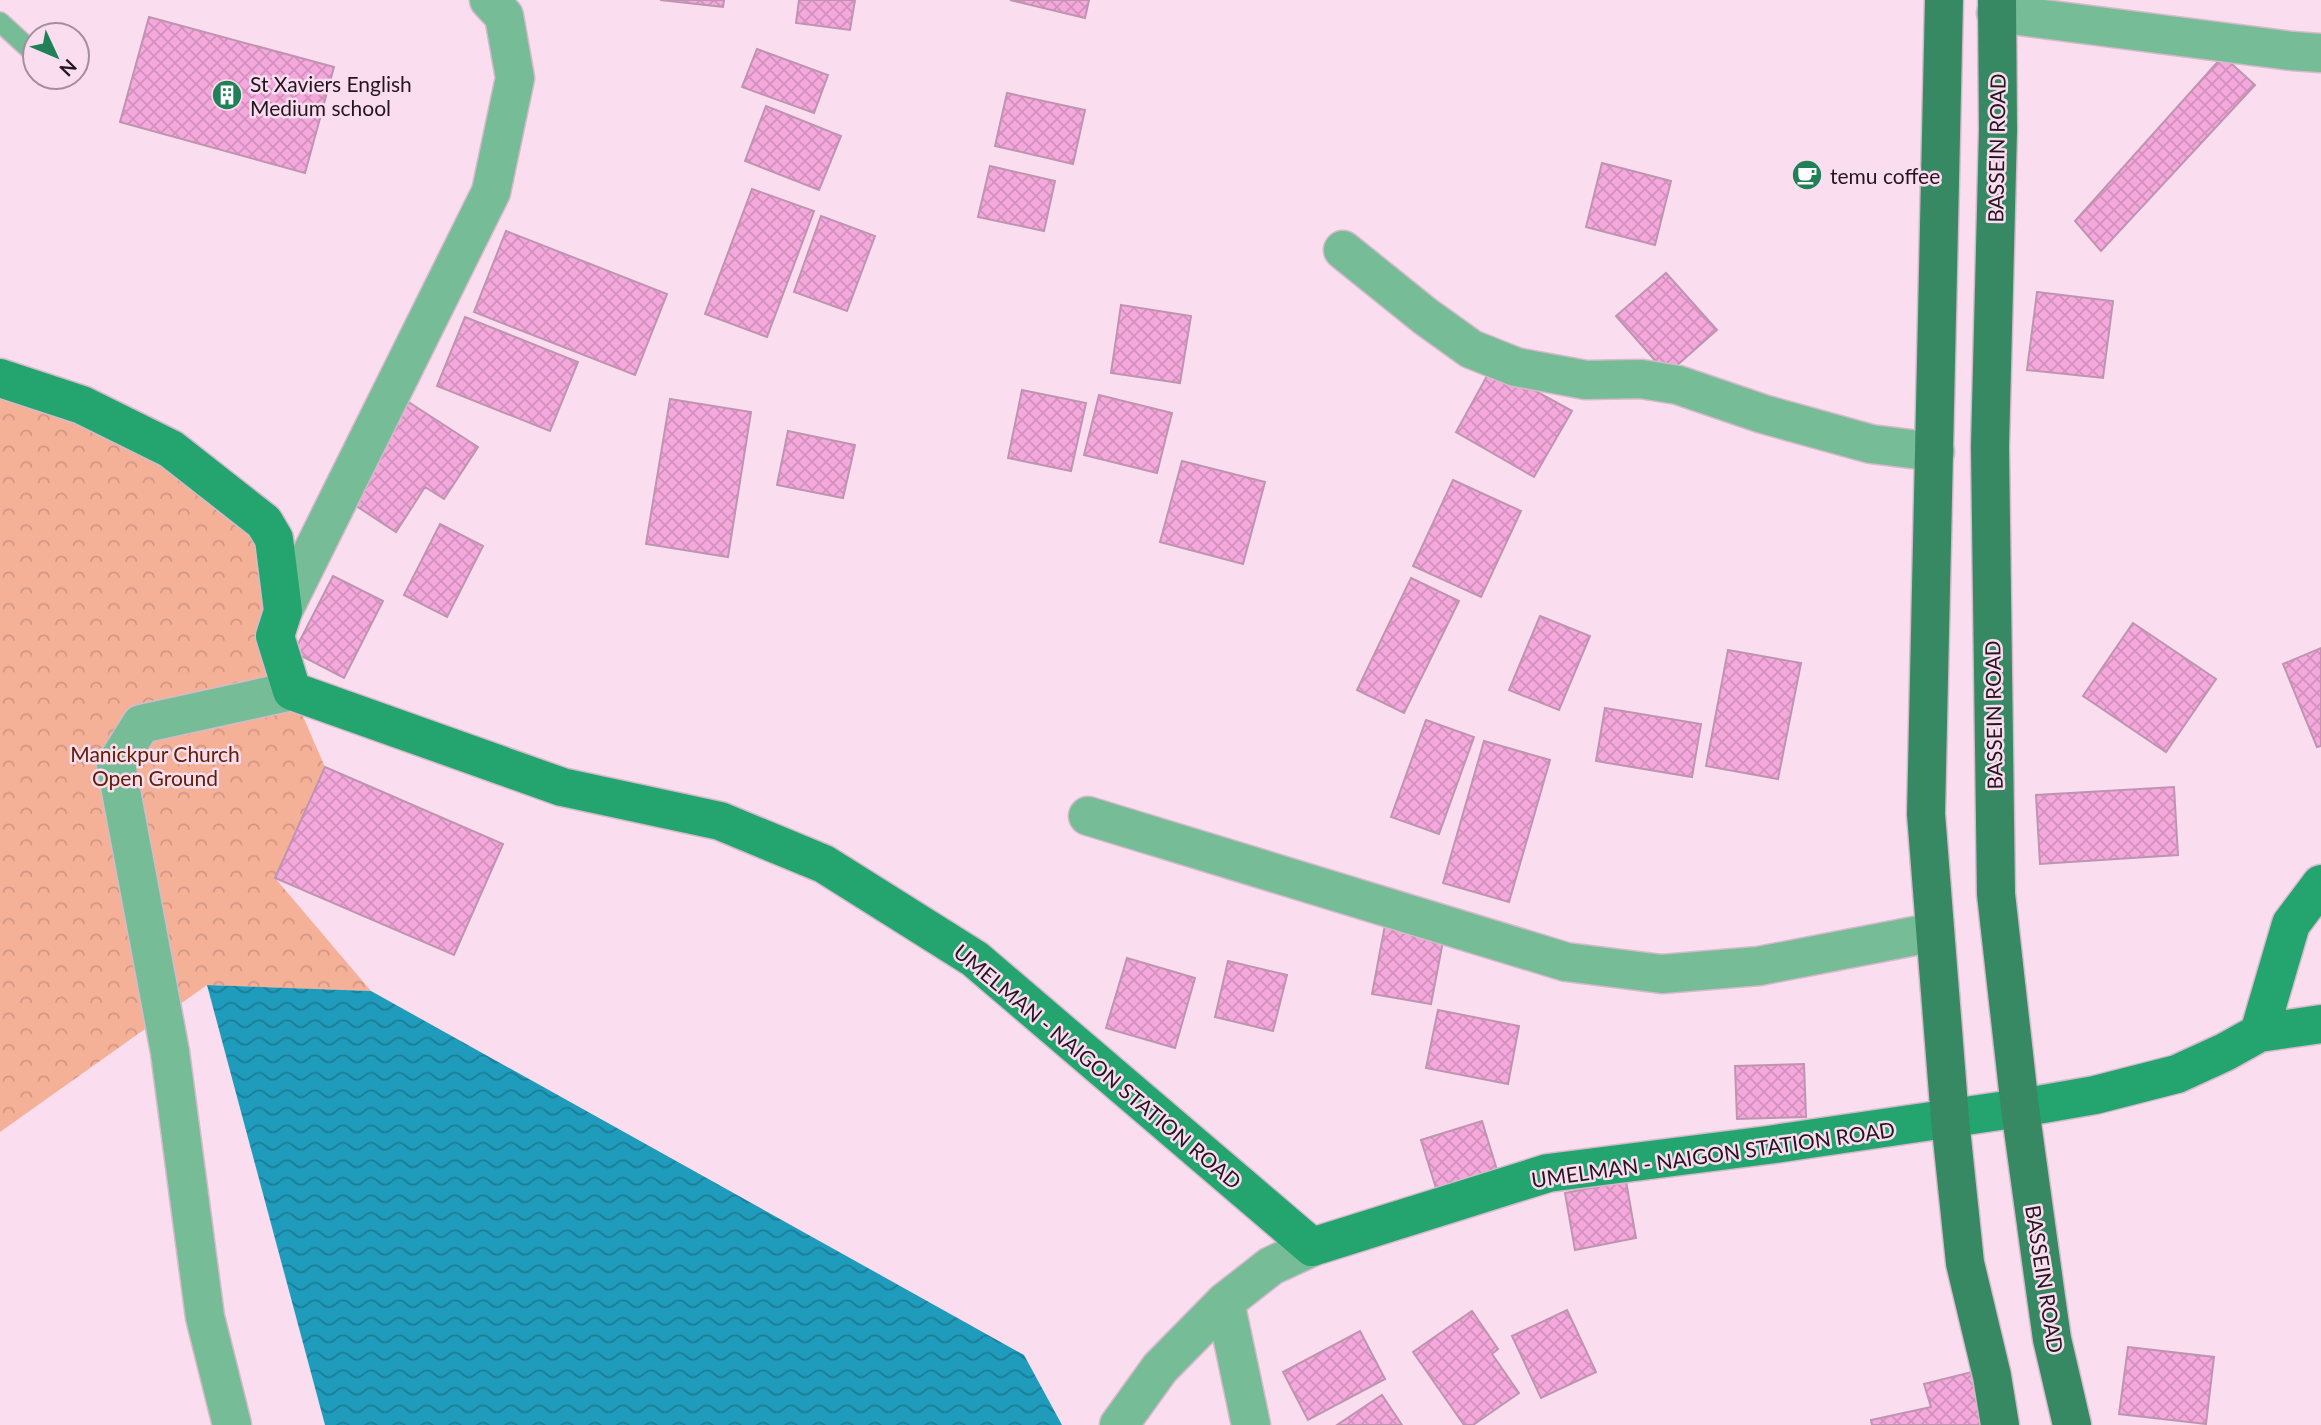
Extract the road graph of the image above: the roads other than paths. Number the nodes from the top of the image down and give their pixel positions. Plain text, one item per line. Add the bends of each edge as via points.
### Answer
1 (489, 0) edge
2 (1944, 0) edge
3 (1997, 7) edge
4 (0, 22) edge
5 (21, 41) edge
6 (2321, 53) edge
7 (1343, 250) dead end
8 (0, 378) edge
9 (1935, 452) junction
10 (283, 611) junction
11 (292, 691) junction
12 (1088, 816) dead end
13 (2321, 884) edge
14 (1935, 932) junction
15 (2321, 1024) edge
16 (2259, 1033) junction
17 (2020, 1108) junction
18 (1950, 1119) junction
19 (1312, 1247) junction
20 (1225, 1302) junction
21 (232, 1425) edge
22 (1119, 1425) edge
23 (1251, 1425) edge
24 (2000, 1425) edge
25 (2072, 1425) edge

1 - 10 street via 504,16 516,78 491,192
2 - 9 main road
3 - 6 street
3 - 17 main road, BASSEIN ROAD via 1990,447 1996,894
4 - 5 lane
7 - 9 street via 1471,349 1516,367 1586,380 1641,379 1678,385 1871,444
8 - 10 street via 82,405 171,449 247,507 274,539
9 - 14 main road via 1926,814
10 - 11 street via 275,636
11 - 19 street, UMELMAN - NAIGON STATION ROAD via 562,787 720,821 824,864 975,958
11 - 21 street via 141,724 116,764 170,1052 205,1317
12 - 14 street via 1566,962 1662,974 1759,966
13 - 16 street via 2291,924
14 - 18 main road
15 - 16 street
16 - 17 street, UMELMAN - NAIGON STATION ROAD via 2177,1074
17 - 18 street, UMELMAN - NAIGON STATION ROAD
17 - 25 main road, BASSEIN ROAD via 2052,1339
18 - 19 street, UMELMAN - NAIGON STATION ROAD via 1548,1173
18 - 24 main road via 1965,1263
19 - 20 street via 1271,1266
20 - 22 street via 1160,1368
20 - 23 street

